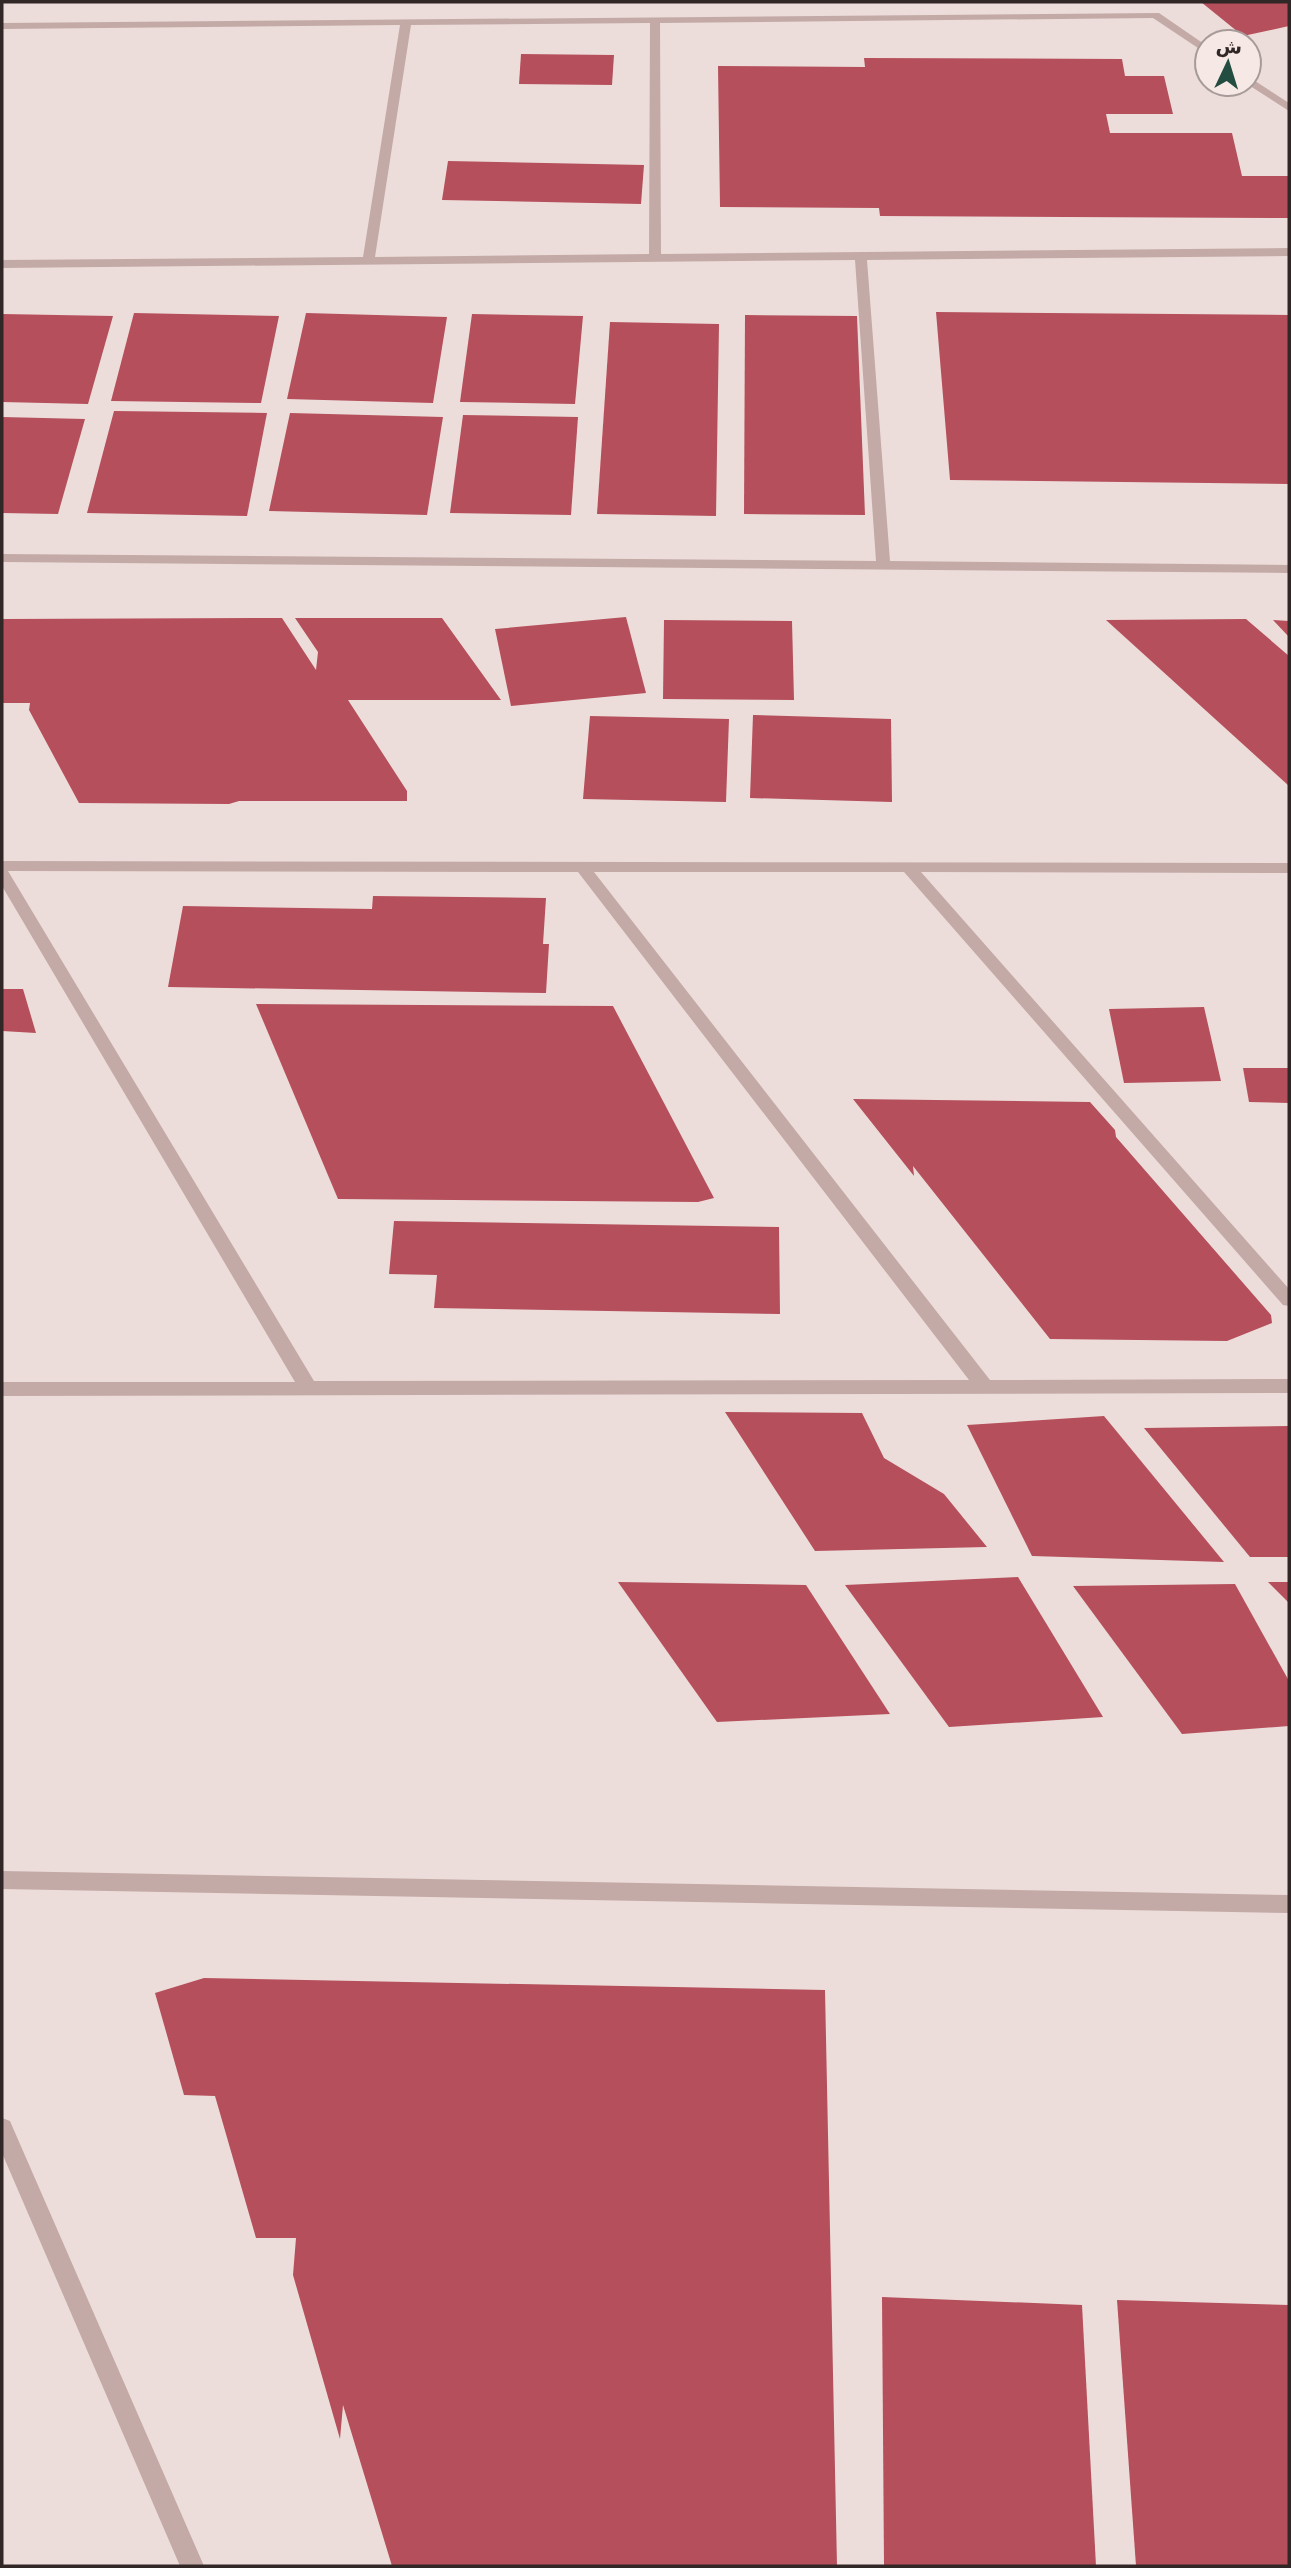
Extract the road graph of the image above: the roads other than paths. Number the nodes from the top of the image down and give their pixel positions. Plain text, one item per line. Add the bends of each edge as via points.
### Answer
1 (655, 20) junction
2 (406, 22) junction
3 (2, 26) edge
4 (1193, 41) edge
5 (1263, 90) edge
6 (1289, 108) edge
7 (1289, 252) edge
8 (861, 256) junction
9 (656, 258) junction
10 (368, 261) junction
11 (2, 264) edge
12 (2, 558) edge
13 (883, 565) junction
14 (1289, 569) edge
15 (2, 866) edge
16 (582, 867) junction
17 (908, 867) junction
18 (1289, 868) edge
19 (2, 873) edge
20 (1289, 1300) edge
21 (1289, 1385) edge
22 (985, 1387) junction
23 (309, 1388) junction
24 (2, 1389) edge
25 (2, 1880) edge
26 (1289, 1904) edge
27 (2, 2128) edge
28 (192, 2566) edge

1 - 2 street
1 - 4 street via 1154,15
1 - 9 street
2 - 3 street
2 - 10 street
5 - 6 street
7 - 8 street
8 - 9 street
8 - 13 street
9 - 10 street
10 - 11 street
12 - 13 street
13 - 14 street
15 - 16 street
16 - 17 street
16 - 22 street
17 - 18 street
17 - 20 street
19 - 23 street
21 - 22 street
22 - 23 street
23 - 24 street
25 - 26 street
27 - 28 street

